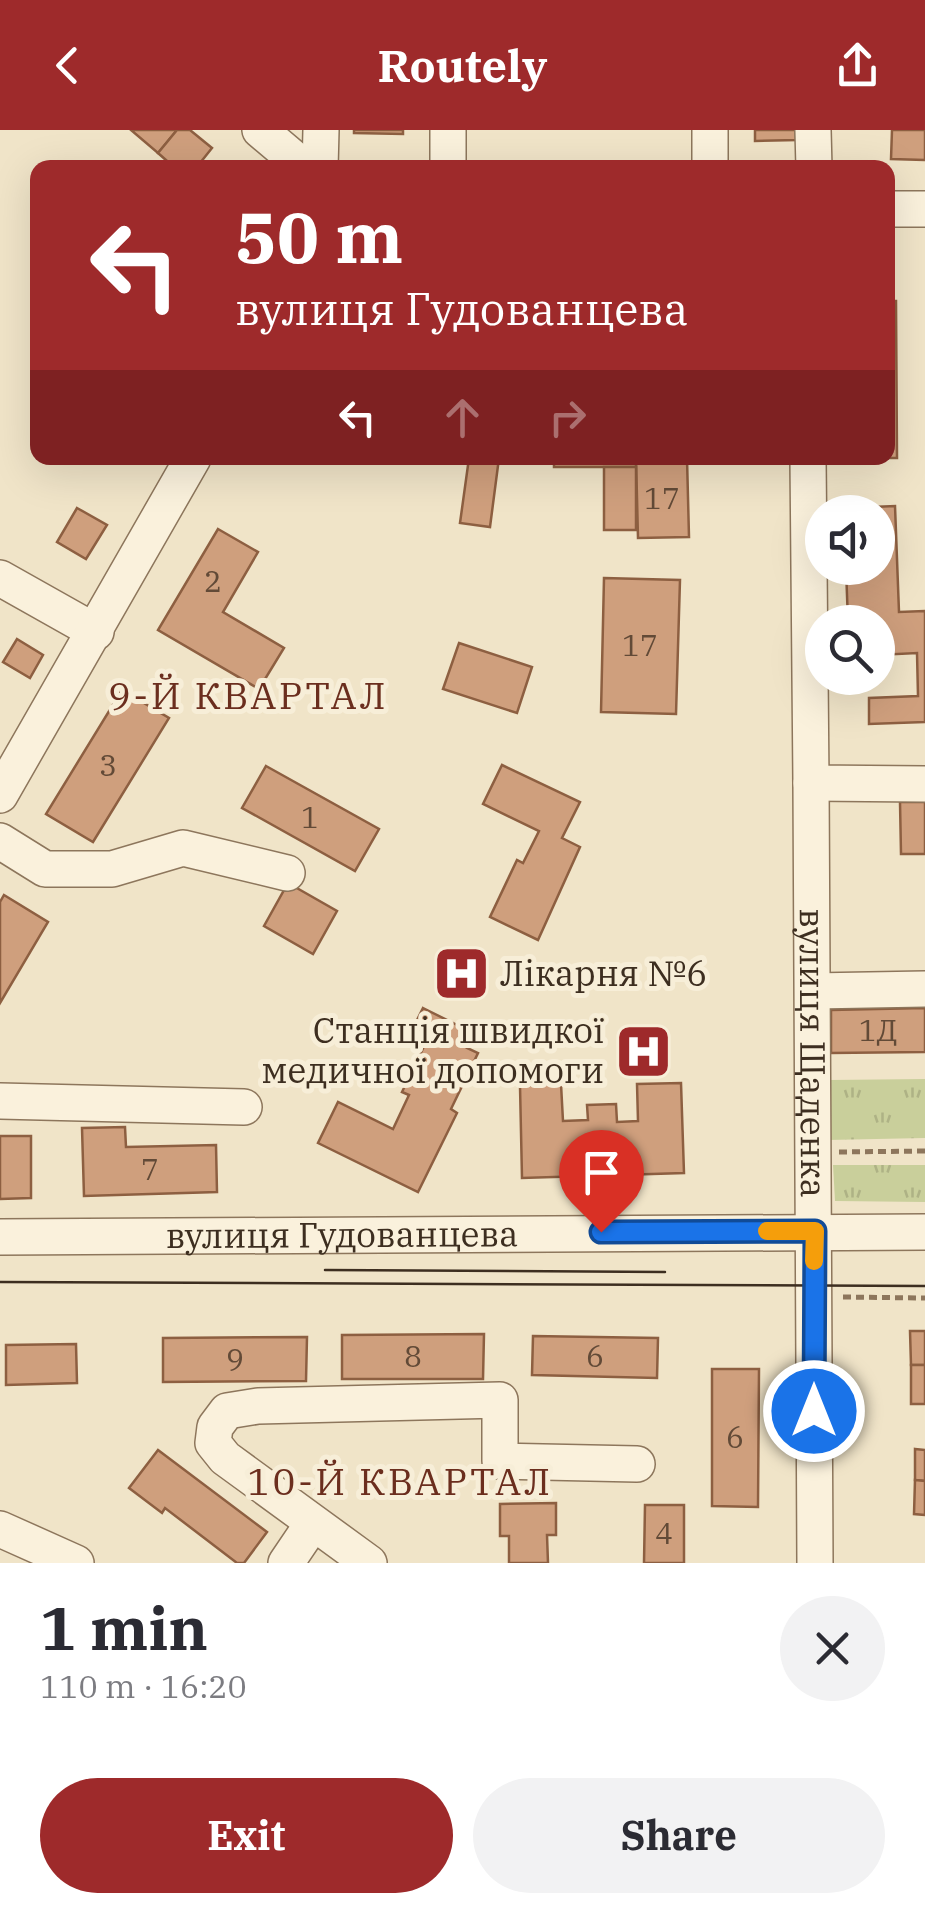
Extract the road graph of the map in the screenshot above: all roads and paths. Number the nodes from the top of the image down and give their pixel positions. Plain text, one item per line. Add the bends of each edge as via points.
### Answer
1 (260, 130) edge
2 (321, 130) edge
3 (448, 130) edge
4 (710, 130) edge
5 (813, 130) edge
6 (296, 160) edge
7 (320, 160) edge
8 (448, 160) edge
9 (710, 160) edge
10 (814, 160) edge
11 (895, 210) edge
12 (925, 210) edge
13 (189, 465) edge
14 (808, 465) edge
15 (0, 578) edge
16 (96, 632) junction
17 (811, 783) junction
18 (925, 784) edge
19 (0, 795) edge
20 (0, 841) edge
21 (287, 873) dead end
22 (925, 989) edge
23 (813, 991) junction
24 (0, 1102) edge
25 (244, 1107) dead end
26 (925, 1151) edge
27 (816, 1153) junction
28 (815, 1231) junction
29 (925, 1232) edge
30 (0, 1236) edge
31 (814, 1296) junction
32 (925, 1298) edge
33 (637, 1464) dead end
34 (313, 1523) junction
35 (0, 1529) edge
36 (76, 1563) edge
37 (286, 1563) edge
38 (369, 1563) edge
39 (814, 1563) edge

1 - 6 street
2 - 7 street
3 - 8 street
4 - 9 street
5 - 10 street
11 - 12 street
13 - 16 street
14 - 17 street, вулиця Щаденка
15 - 16 street
16 - 19 street
17 - 18 street
17 - 23 street, вулиця Щаденка
20 - 21 street via 45,869 112,869 183,848
22 - 23 street
23 - 27 street, вулиця Щаденка
24 - 25 street
26 - 27 path
27 - 28 street, вулиця Щаденка
28 - 29 street, вулиця Гудованцева
28 - 30 street, вулиця Гудованцева
28 - 31 street, вулиця Щаденка
31 - 32 path
31 - 39 street, вулиця Щаденка
33 - 34 street via 500,1461 500,1400 227,1410 214,1443 225,1458
34 - 37 street
34 - 38 street
35 - 36 street

